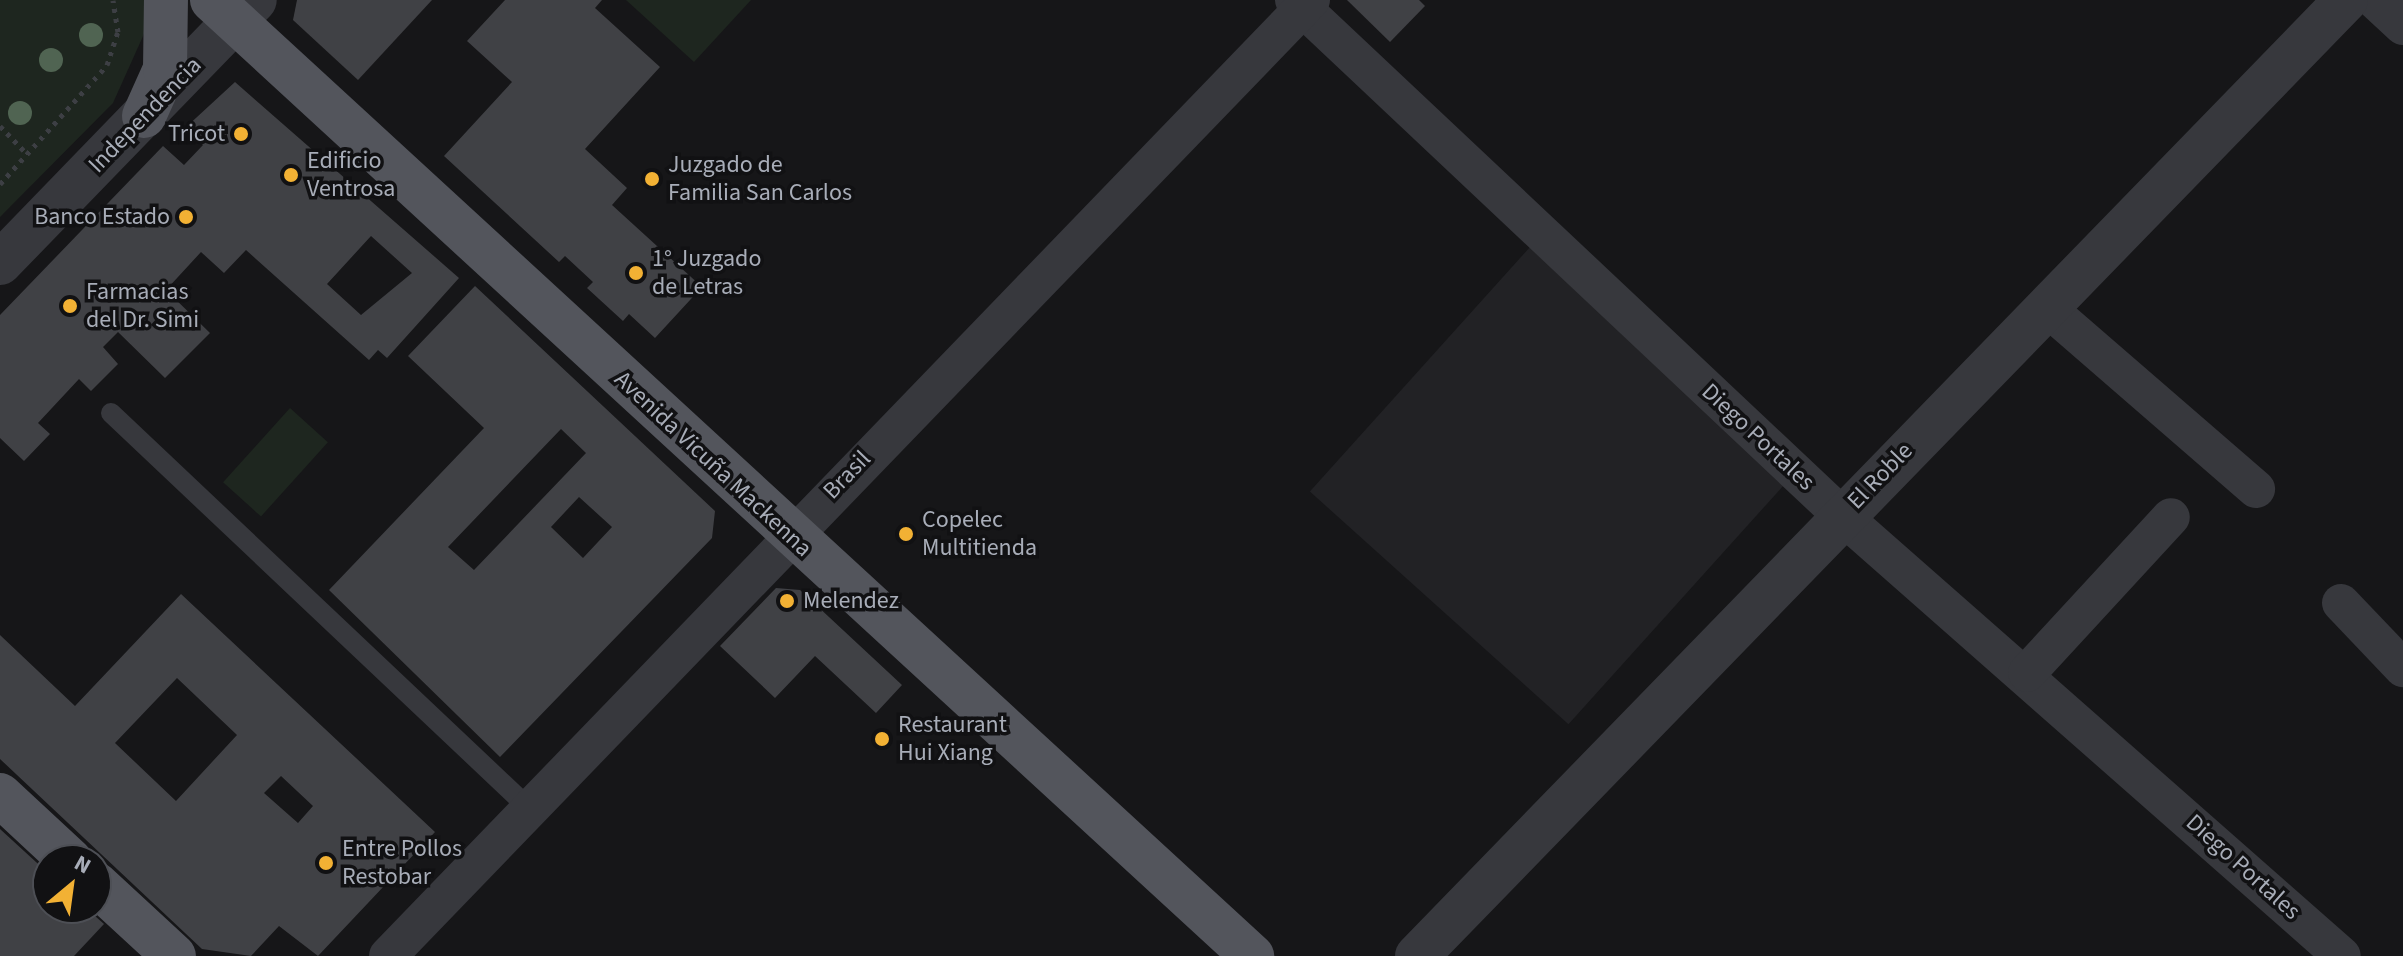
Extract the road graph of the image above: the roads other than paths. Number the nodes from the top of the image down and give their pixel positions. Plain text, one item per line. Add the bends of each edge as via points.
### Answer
1 (166, 0) edge
2 (2346, 0) edge
3 (2375, 0) edge
4 (1303, 3) edge
5 (234, 7) edge
6 (2403, 26) edge
7 (144, 116) junction
8 (0, 263) edge
9 (2046, 307) junction
10 (111, 413) dead end
11 (2256, 489) dead end
12 (1841, 515) junction
13 (2171, 517) dead end
14 (789, 534) junction
15 (2341, 603) dead end
16 (2403, 668) edge
17 (2027, 673) junction
18 (0, 795) edge
19 (532, 811) junction
20 (53, 844) edge
21 (112, 899) edge
22 (174, 956) edge
23 (388, 956) edge
24 (1252, 956) edge
25 (1417, 956) edge
26 (2342, 956) edge

1 - 7 main road via 165,69
2 - 9 street, El Roble
3 - 6 street
4 - 12 street, Diego Portales
4 - 14 street, Brasil
5 - 7 street, Independencia
5 - 14 main road, Avenida Vicuña Mackenna
7 - 8 street, Independencia
9 - 11 street
9 - 12 street, El Roble
10 - 19 lane
12 - 17 street, Diego Portales
12 - 25 street, El Roble
13 - 17 street
14 - 19 street, Brasil
14 - 24 main road, Avenida Vicuña Mackenna
15 - 16 street
17 - 26 street, Diego Portales
18 - 20 main road
19 - 23 street, Brasil
21 - 22 main road

